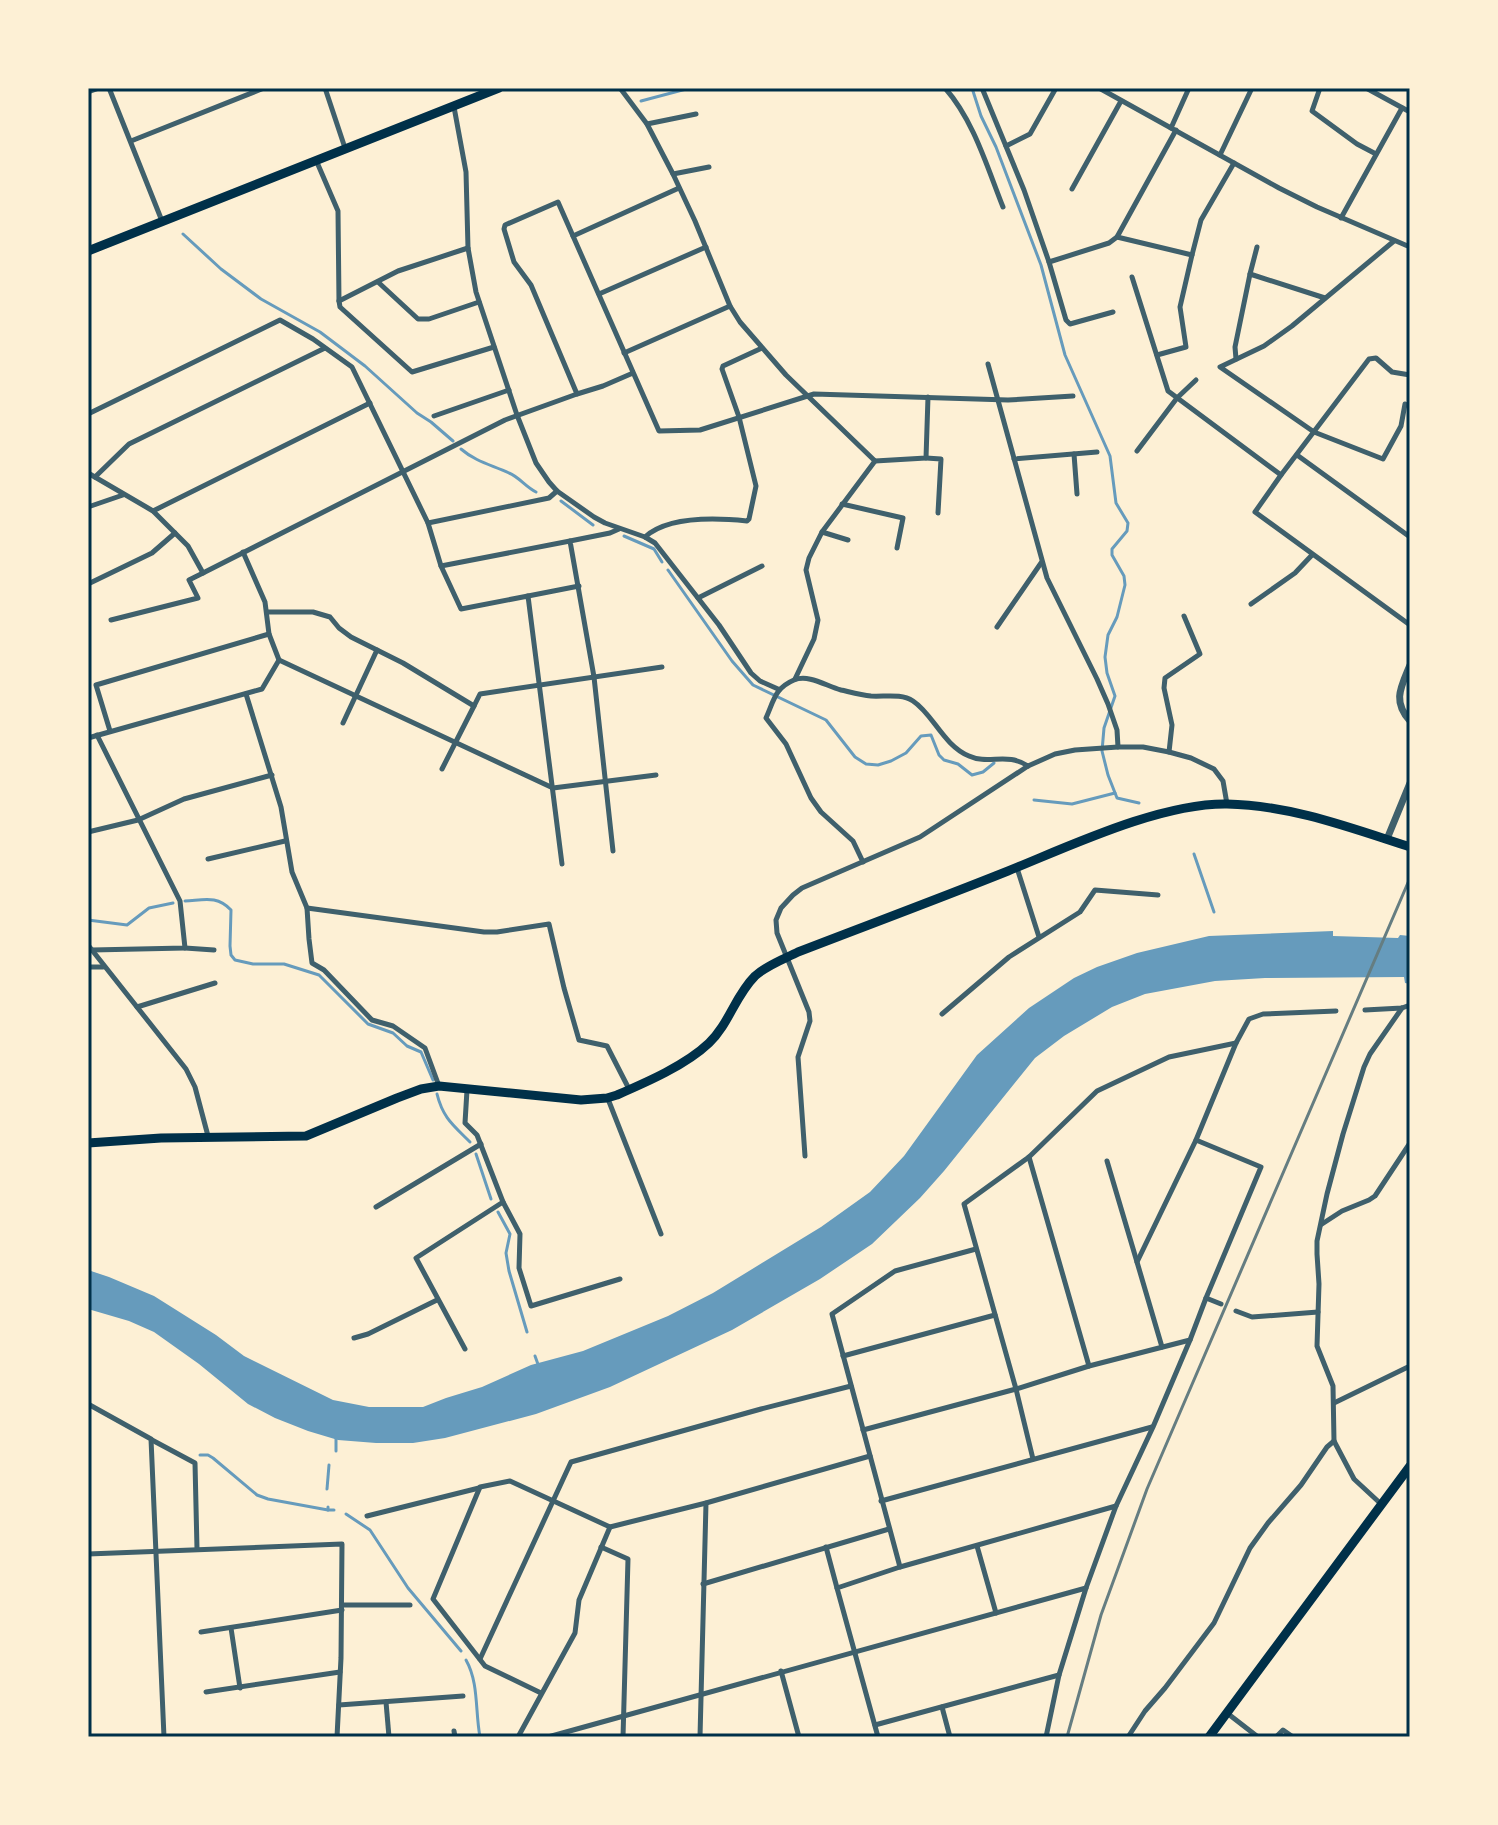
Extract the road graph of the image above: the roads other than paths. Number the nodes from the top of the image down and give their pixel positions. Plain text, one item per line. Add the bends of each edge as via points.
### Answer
1 (99, 88) edge
2 (109, 88) edge
3 (264, 88) edge
4 (325, 88) edge
5 (499, 88) edge
6 (620, 88) edge
7 (945, 88) edge
8 (982, 88) edge
9 (1056, 88) edge
10 (1099, 88) edge
11 (1189, 88) edge
12 (1252, 88) edge
13 (1320, 88) edge
14 (1366, 88) edge
15 (88, 92) edge
16 (1121, 101) junction
17 (454, 106) junction
18 (1402, 108) junction
19 (1410, 112) edge
20 (696, 114) dead end
21 (647, 124) junction
22 (1173, 129) junction
23 (131, 141) junction
24 (1006, 146) junction
25 (345, 148) junction
26 (1376, 154) junction
27 (1220, 155) junction
28 (316, 160) junction
29 (1234, 163) junction
30 (709, 167) dead end
31 (673, 174) junction
32 (679, 188) junction
33 (1072, 189) dead end
34 (1003, 207) dead end
35 (1341, 218) junction
36 (162, 222) junction
37 (573, 236) junction
38 (1117, 237) junction
39 (1394, 241) junction
40 (706, 247) junction
41 (1257, 247) dead end
42 (1410, 247) edge
43 (468, 248) junction
44 (88, 251) edge
45 (1192, 255) junction
46 (1049, 262) junction
47 (1250, 274) junction
48 (1132, 277) dead end
49 (378, 282) junction
50 (599, 294) junction
51 (1326, 299) junction
52 (339, 301) junction
53 (479, 302) junction
54 (730, 306) junction
55 (1113, 312) dead end
56 (326, 347) junction
57 (494, 347) junction
58 (762, 348) junction
59 (624, 353) junction
60 (1157, 355) junction
61 (1236, 359) junction
62 (988, 364) dead end
63 (633, 373) junction
64 (1410, 375) edge
65 (1196, 380) dead end
66 (509, 390) junction
67 (577, 394) junction
68 (807, 395) junction
69 (928, 396) junction
70 (1073, 396) dead end
71 (1177, 398) junction
72 (998, 399) junction
73 (370, 403) junction
74 (1405, 404) dead end
75 (88, 414) edge
76 (517, 415) junction
77 (434, 416) dead end
78 (739, 417) junction
79 (1314, 432) junction
80 (1137, 451) dead end
81 (1097, 452) dead end
82 (1074, 454) junction
83 (1297, 455) junction
84 (926, 458) junction
85 (1014, 459) junction
86 (875, 461) junction
87 (405, 472) junction
88 (88, 473) edge
89 (1281, 475) junction
90 (95, 477) junction
91 (557, 491) junction
92 (1077, 494) dead end
93 (123, 495) junction
94 (842, 504) junction
95 (88, 507) edge
96 (153, 511) junction
97 (938, 513) dead end
98 (428, 523) junction
99 (620, 528) junction
100 (822, 532) junction
101 (175, 533) junction
102 (645, 537) junction
103 (1410, 537) edge
104 (848, 540) dead end
105 (570, 541) junction
106 (897, 548) dead end
107 (243, 552) junction
108 (1312, 555) junction
109 (1042, 563) junction
110 (441, 566) junction
111 (762, 566) dead end
112 (203, 573) junction
113 (88, 584) edge
114 (579, 586) junction
115 (528, 596) junction
116 (698, 598) junction
117 (1251, 604) dead end
118 (268, 612) junction
119 (1184, 616) dead end
120 (111, 620) dead end
121 (1410, 625) edge
122 (997, 627) dead end
123 (269, 634) junction
124 (377, 650) junction
125 (279, 660) junction
126 (1410, 665) edge
127 (662, 667) dead end
128 (594, 677) junction
129 (795, 679) junction
130 (540, 684) junction
131 (776, 693) junction
132 (246, 694) junction
133 (357, 696) junction
134 (474, 706) junction
135 (1410, 721) edge
136 (343, 723) dead end
137 (110, 731) junction
138 (97, 735) junction
139 (88, 738) edge
140 (456, 743) junction
141 (1118, 747) junction
142 (1169, 752) junction
143 (1028, 766) junction
144 (442, 769) dead end
145 (272, 775) junction
146 (656, 775) dead end
147 (606, 781) junction
148 (1410, 783) edge
149 (553, 788) junction
150 (1227, 804) junction
151 (138, 820) junction
152 (88, 832) edge
153 (1387, 839) junction
154 (285, 841) junction
155 (1410, 847) edge
156 (613, 851) dead end
157 (208, 859) dead end
158 (863, 862) junction
159 (562, 864) dead end
160 (1017, 868) junction
161 (1158, 895) dead end
162 (307, 908) junction
163 (1039, 937) junction
164 (90, 948) edge
165 (185, 948) junction
166 (214, 950) dead end
167 (787, 958) junction
168 (88, 967) edge
169 (104, 967) junction
170 (215, 983) dead end
171 (1410, 1005) edge
172 (137, 1007) junction
173 (1402, 1008) junction
174 (1365, 1010) dead end
175 (1336, 1011) dead end
176 (942, 1014) dead end
177 (1236, 1043) junction
178 (439, 1086) junction
179 (467, 1089) junction
180 (629, 1090) junction
181 (607, 1098) junction
182 (208, 1137) junction
183 (1196, 1140) junction
184 (88, 1143) edge
185 (1410, 1143) edge
186 (481, 1144) junction
187 (805, 1156) dead end
188 (1029, 1157) junction
189 (1107, 1161) dead end
190 (503, 1202) junction
191 (376, 1207) dead end
192 (1321, 1225) junction
193 (661, 1234) dead end
194 (976, 1249) junction
195 (1137, 1262) junction
196 (620, 1279) dead end
197 (1206, 1298) junction
198 (437, 1300) junction
199 (1221, 1304) dead end
200 (1236, 1311) dead end
201 (1318, 1312) junction
202 (995, 1315) junction
203 (354, 1338) dead end
204 (1190, 1340) junction
205 (1162, 1347) junction
206 (465, 1349) dead end
207 (843, 1356) junction
208 (1089, 1366) junction
209 (1410, 1366) edge
210 (851, 1386) junction
211 (1016, 1389) junction
212 (1334, 1403) junction
213 (88, 1404) edge
214 (1153, 1427) junction
215 (863, 1430) junction
216 (151, 1439) junction
217 (1334, 1441) junction
218 (870, 1456) junction
219 (1033, 1459) junction
220 (1410, 1466) edge
221 (480, 1487) junction
222 (552, 1501) junction
223 (881, 1501) junction
224 (706, 1503) junction
225 (1381, 1504) junction
226 (1116, 1506) junction
227 (367, 1516) dead end
228 (610, 1527) junction
229 (889, 1529) junction
230 (977, 1546) junction
231 (601, 1547) junction
232 (826, 1547) junction
233 (197, 1549) junction
234 (155, 1550) junction
235 (88, 1554) edge
236 (900, 1567) junction
237 (703, 1584) junction
238 (837, 1588) junction
239 (1086, 1588) junction
240 (410, 1605) dead end
241 (342, 1608) junction
242 (996, 1613) junction
243 (231, 1628) junction
244 (201, 1632) dead end
245 (855, 1651) junction
246 (480, 1659) junction
247 (781, 1671) junction
248 (340, 1672) junction
249 (1059, 1675) junction
250 (240, 1688) junction
251 (206, 1692) dead end
252 (541, 1693) junction
253 (700, 1695) junction
254 (463, 1696) dead end
255 (386, 1702) junction
256 (339, 1705) junction
257 (942, 1707) junction
258 (1227, 1713) junction
259 (623, 1717) junction
260 (875, 1725) junction
261 (164, 1737) edge
262 (337, 1737) edge
263 (389, 1737) edge
264 (518, 1737) edge
265 (548, 1737) edge
266 (623, 1737) edge
267 (700, 1737) edge
268 (799, 1737) edge
269 (878, 1737) edge
270 (950, 1737) edge
271 (1046, 1737) edge
272 (1128, 1737) edge
273 (1209, 1737) edge
274 (1258, 1737) edge
275 (1276, 1737) edge
276 (1293, 1737) edge

1 - 15 street
2 - 23 street
3 - 23 street
4 - 25 street
5 - 17 main road
6 - 21 street
7 - 34 street via 965,115
8 - 24 street
9 - 24 street via 1030,134
10 - 16 street
11 - 22 street
12 - 27 street
13 - 26 street via 1312,111
14 - 18 street
16 - 22 street
16 - 33 street
17 - 25 main road
17 - 43 street via 466,172
18 - 19 street
18 - 26 street
20 - 21 street
21 - 31 street
22 - 27 street
22 - 38 street
23 - 36 street
24 - 46 street
25 - 28 main road
26 - 35 street
27 - 29 street
28 - 36 main road
28 - 52 street via 338,211
29 - 35 street
29 - 45 street via 1201,220
30 - 31 street
31 - 32 street
32 - 37 street
32 - 40 street
35 - 39 street
36 - 44 main road
37 - 50 street
37 - 67 street via 558,202 504,229 514,262 531,285
38 - 45 street
38 - 46 street
39 - 42 street
39 - 51 street
40 - 50 street
40 - 54 street
41 - 47 street
43 - 49 street
43 - 53 street
45 - 60 street via 1180,307 1186,347
46 - 55 street via 1067,323
47 - 51 street
47 - 61 street
48 - 60 street
49 - 52 street
49 - 53 street via 418,319
50 - 59 street
51 - 61 street via 1274,339
52 - 57 street via 412,372
53 - 57 street
54 - 58 street
54 - 59 street
56 - 73 street via 352,367
56 - 75 street via 276,321
56 - 90 street via 129,444
57 - 66 street
58 - 68 street
58 - 78 street via 723,366
59 - 63 street
60 - 71 street via 1168,391
61 - 79 street via 1220,367
62 - 72 street
63 - 67 street
63 - 78 street via 659,431 700,430
64 - 79 street via 1369,359
65 - 71 street
66 - 76 street
66 - 77 street
67 - 76 street
68 - 69 street
68 - 78 street
68 - 86 street
69 - 72 street
69 - 84 street
70 - 72 street
71 - 80 street
71 - 89 street
72 - 85 street
73 - 87 street
73 - 96 street
74 - 79 street via 1401,426 1383,459
76 - 87 street
76 - 91 street via 536,463
78 - 102 street via 756,486 749,519 709,518 656,528
79 - 83 street
81 - 82 street
82 - 85 street
82 - 92 street
83 - 89 street
83 - 103 street
84 - 86 street
84 - 97 street via 941,459
85 - 109 street
86 - 94 street
87 - 98 street
87 - 107 street
88 - 90 street
89 - 108 street via 1255,512
90 - 93 street
91 - 98 street via 549,498
91 - 99 street
93 - 95 street
93 - 96 street
94 - 100 street
94 - 106 street via 903,518
96 - 101 street
98 - 110 street
99 - 102 street
99 - 105 street
100 - 104 street
100 - 129 street via 806,570 818,620
101 - 112 street
101 - 113 street via 152,553
102 - 116 street
105 - 110 street
105 - 114 street
107 - 112 street
107 - 118 street
108 - 117 street
108 - 121 street
109 - 122 street
109 - 141 street via 1108,704
110 - 115 street via 461,609
111 - 116 street
112 - 120 street via 189,580 198,598
114 - 115 street
114 - 128 street
115 - 130 street
116 - 131 street via 751,673
118 - 123 street
118 - 124 street via 330,617 351,637
119 - 142 street via 1200,654 1165,678 1172,725
123 - 125 street
123 - 137 street via 96,685
124 - 133 street
124 - 134 street
125 - 132 street via 262,689
125 - 133 street
126 - 135 street via 1399,699
127 - 128 street
128 - 130 street
128 - 147 street
129 - 131 street
129 - 143 street via 868,696 904,697 970,757 1014,759
130 - 134 street via 480,694
130 - 149 street
131 - 158 street via 766,718 786,744 811,798 853,841
132 - 137 street
132 - 145 street
133 - 136 street
133 - 140 street
134 - 140 street
137 - 138 street
138 - 139 street
138 - 151 street
140 - 144 street
140 - 149 street
141 - 142 street
141 - 143 street via 1055,754
142 - 150 street via 1214,769 1223,781
143 - 158 street via 920,837
145 - 151 street via 184,799
145 - 154 street
146 - 147 street
147 - 149 street
147 - 156 street
148 - 153 street
149 - 159 street
150 - 153 main road via 1304,816
150 - 160 main road via 1146,819
151 - 152 street
151 - 165 street via 180,901
153 - 155 main road
154 - 157 street
154 - 162 street
158 - 167 street via 802,888 786,902 775,924
160 - 163 street
160 - 167 main road
161 - 163 street via 1095,890 1080,912
162 - 178 street via 312,963 372,1020 393,1026 425,1048
162 - 180 street via 484,932 549,924 579,1040 607,1046
163 - 176 street
164 - 165 street
164 - 169 street
165 - 166 street
167 - 180 main road via 753,978 725,1024 696,1054
167 - 187 street via 810,1021 798,1057
168 - 169 street
169 - 172 street
170 - 172 street
171 - 173 street
172 - 182 street via 186,1069
173 - 174 street
173 - 192 street via 1364,1067
175 - 177 street via 1263,1014 1249,1019
177 - 183 street
177 - 188 street via 1169,1057 1097,1091
178 - 179 main road
178 - 182 main road via 306,1136
179 - 181 main road
179 - 186 street via 465,1123
180 - 181 main road
181 - 193 street
182 - 184 main road
183 - 195 street
183 - 197 street via 1261,1167
185 - 192 street via 1375,1196
186 - 190 street
186 - 191 street
188 - 194 street via 964,1204
188 - 208 street
189 - 195 street
190 - 196 street via 520,1234 519,1268 531,1306
190 - 198 street via 416,1258
192 - 201 street
194 - 202 street
194 - 207 street via 895,1271 832,1314
195 - 205 street
197 - 199 street
197 - 204 street
198 - 203 street
198 - 206 street
200 - 201 street via 1252,1317
201 - 212 street via 1317,1346
202 - 207 street
202 - 211 street
204 - 205 street
204 - 214 street
205 - 208 street
207 - 210 street
208 - 211 street
209 - 212 street
210 - 215 street
210 - 222 street via 571,1462
211 - 215 street
211 - 219 street
212 - 217 street
213 - 216 street
214 - 219 street
214 - 226 street
215 - 218 street
216 - 233 street via 195,1463
216 - 234 street
217 - 225 street via 1354,1479
217 - 272 street via 1250,1548 1214,1623
218 - 223 street
218 - 224 street
219 - 223 street
220 - 225 main road
221 - 222 street via 510,1481
221 - 227 street
221 - 246 street via 433,1599
222 - 228 street
222 - 246 street
223 - 229 street
224 - 228 street
224 - 237 street
225 - 258 main road
226 - 230 street
226 - 239 street
228 - 231 street
229 - 232 street
229 - 236 street
230 - 236 street
230 - 242 street
231 - 252 street via 579,1600 575,1633
231 - 259 street via 628,1559
232 - 237 street
232 - 238 street
233 - 234 street
233 - 241 street via 342,1544
234 - 235 street
234 - 261 street
236 - 238 street
237 - 253 street
238 - 245 street
239 - 242 street
239 - 249 street
240 - 241 street
241 - 243 street
241 - 248 street
242 - 245 street
243 - 244 street
243 - 250 street
245 - 247 street
245 - 260 street
246 - 252 street
247 - 253 street
247 - 268 street
248 - 250 street
248 - 256 street
249 - 257 street
249 - 271 street
250 - 251 street
252 - 264 street
253 - 259 street
253 - 267 street
254 - 255 street
255 - 256 street
255 - 263 street
256 - 262 street
257 - 260 street
257 - 270 street
258 - 273 main road
258 - 274 street
259 - 265 street
259 - 266 street
260 - 269 street
275 - 276 street via 1283,1730

